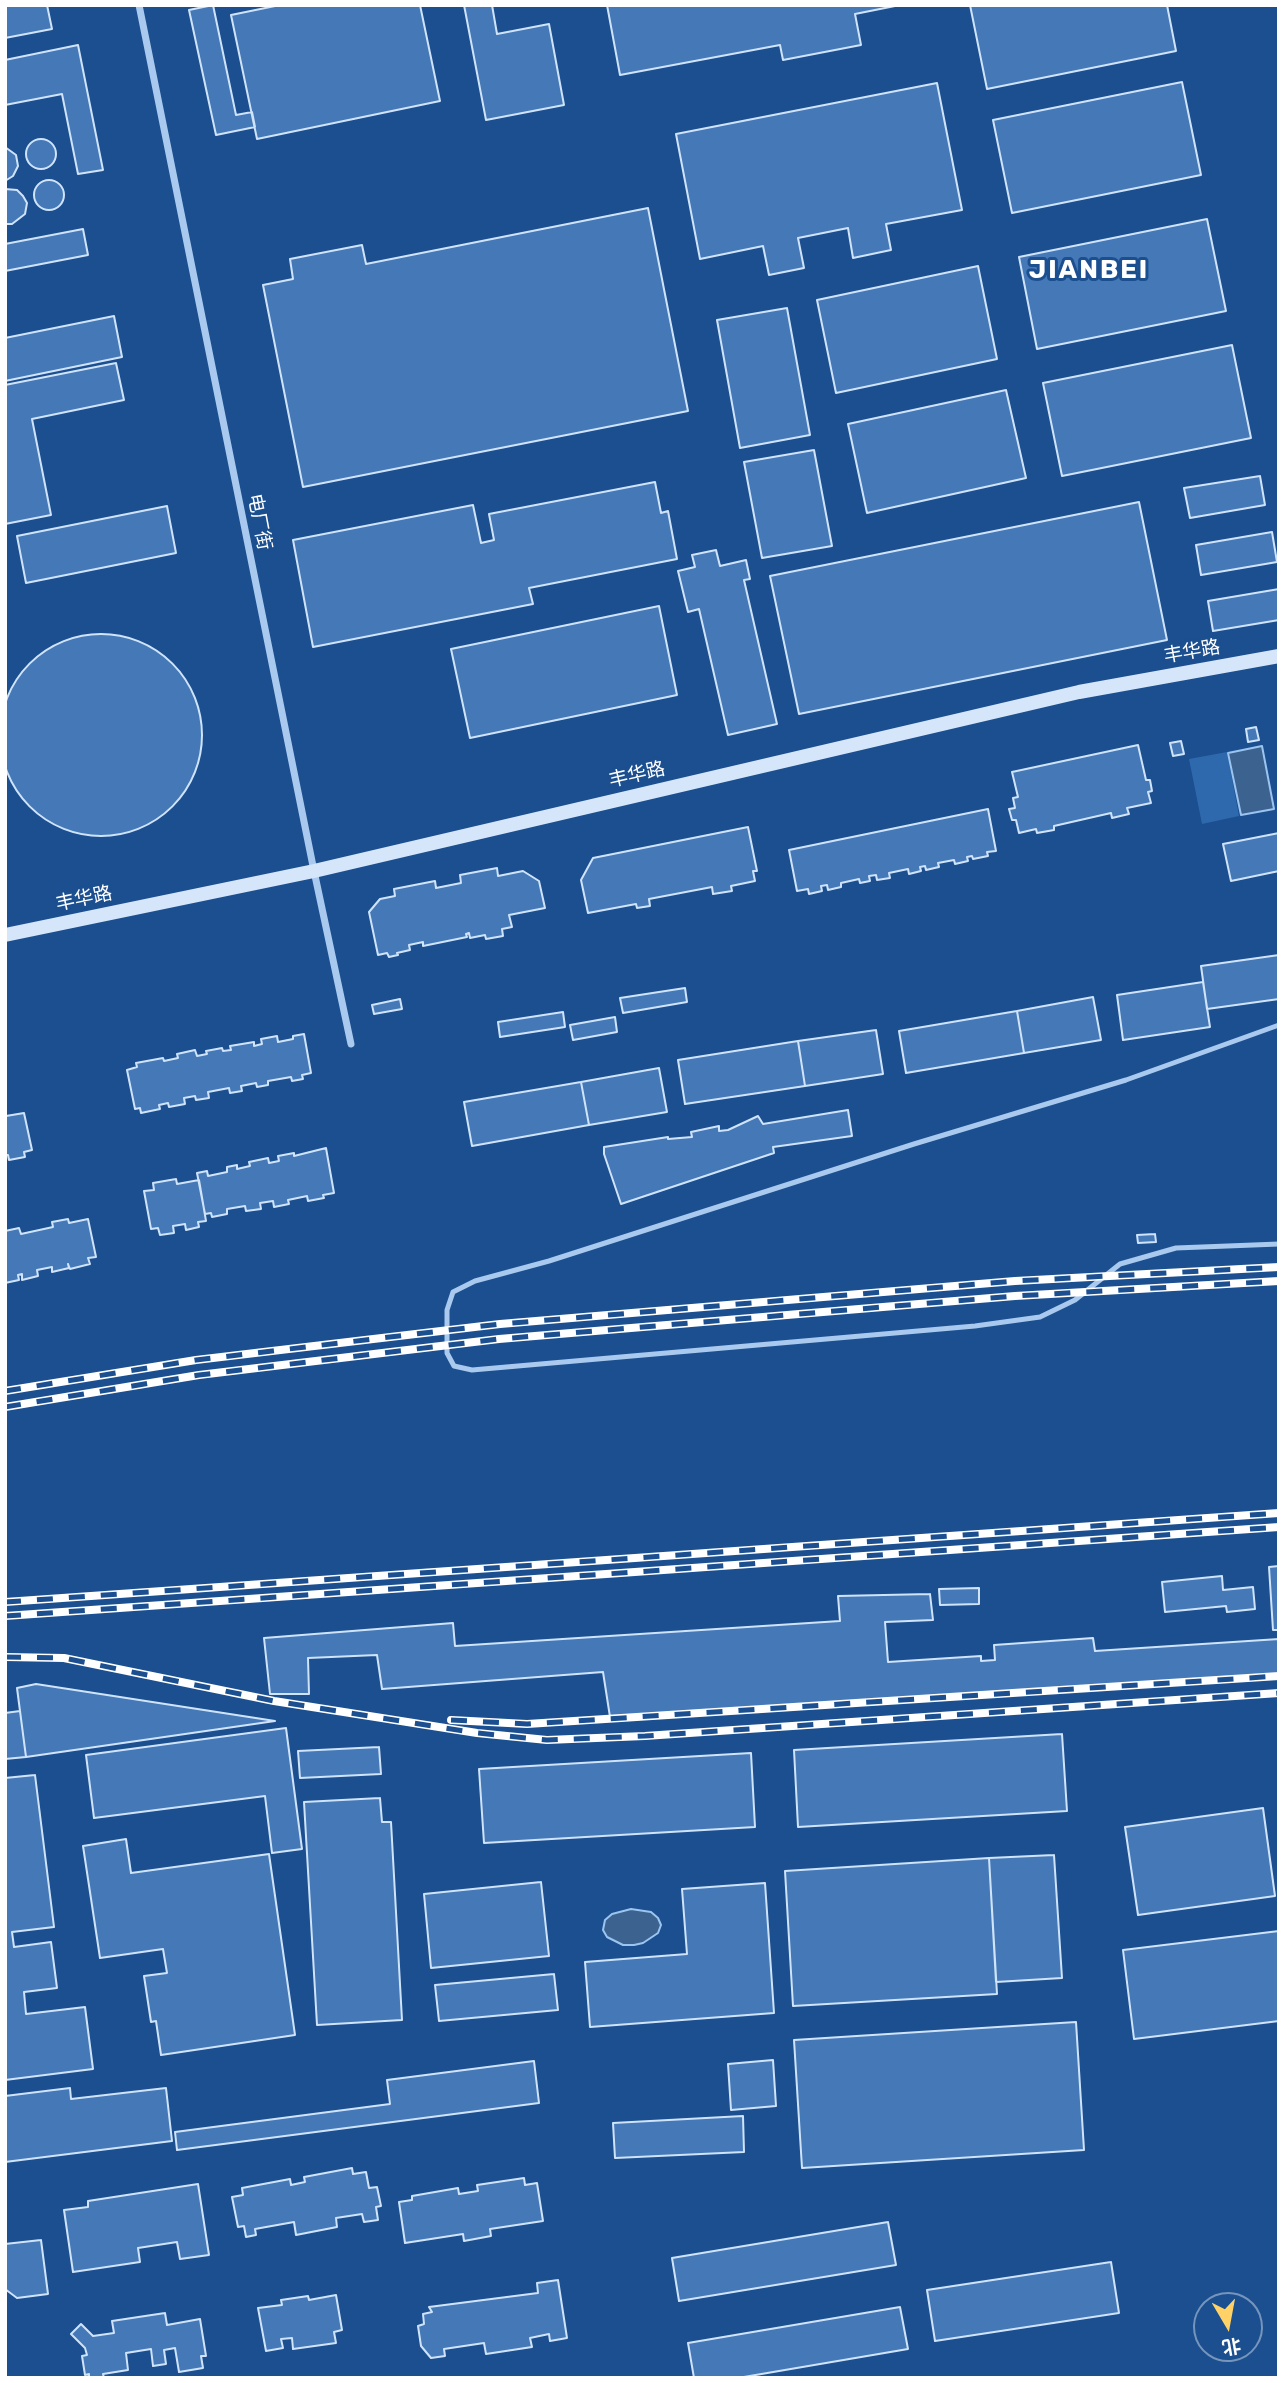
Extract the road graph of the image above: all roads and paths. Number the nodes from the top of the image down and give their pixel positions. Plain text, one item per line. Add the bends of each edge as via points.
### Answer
1 (139, 5) edge
2 (1279, 656) edge
3 (314, 870) junction
4 (5, 935) edge
5 (1279, 1025) edge
6 (351, 1044) dead end
7 (1279, 1244) edge

1 - 3 street, 电厂街
2 - 3 street, 丰华路 via 1079,692
3 - 4 street, 丰华路
3 - 6 street, 电厂街
5 - 7 lane via 1126,1080 475,1281 453,1292 447,1310 447,1353 454,1366 472,1370 975,1326 1040,1317 1075,1300 1120,1264 1176,1248

